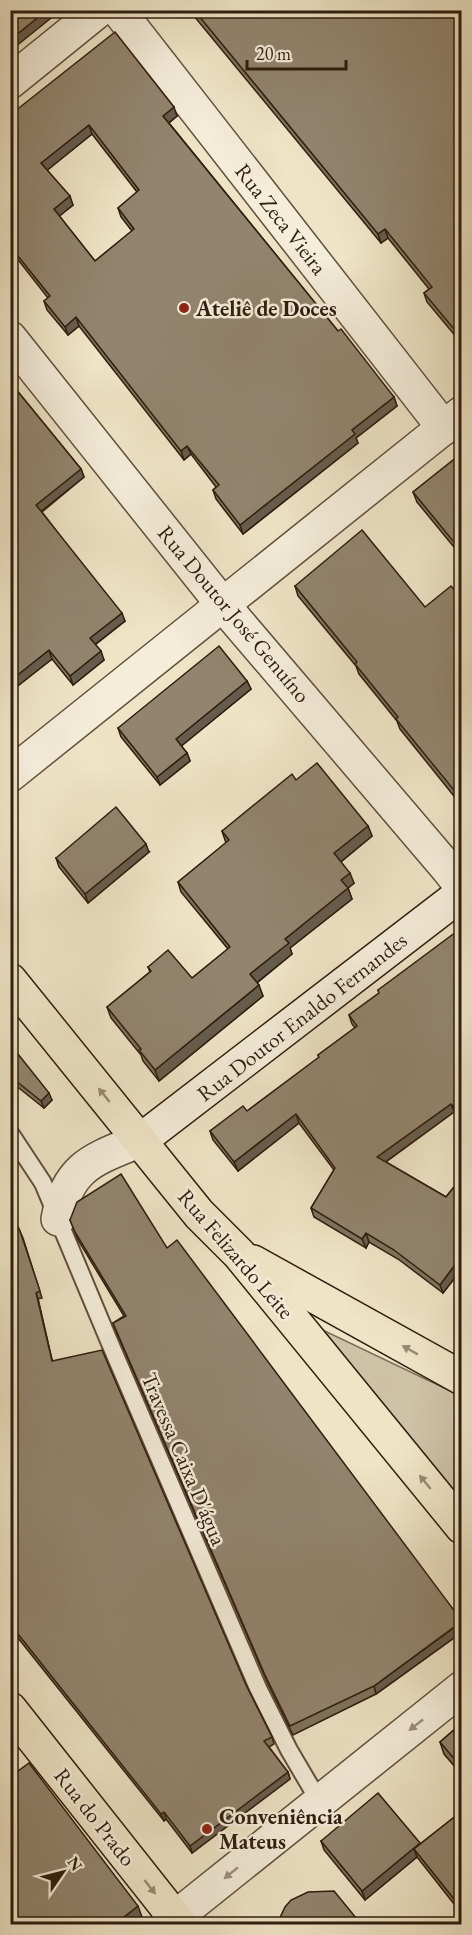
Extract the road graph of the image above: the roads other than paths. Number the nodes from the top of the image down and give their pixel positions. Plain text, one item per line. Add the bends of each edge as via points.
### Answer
1 (99, 10) edge
2 (118, 10) edge
3 (10, 82) edge
4 (10, 338) edge
5 (453, 421) edge
6 (223, 605) junction
7 (10, 775) edge
8 (462, 887) edge
9 (462, 892) edge
10 (10, 980) edge
11 (10, 1133) edge
12 (141, 1140) junction
13 (58, 1219) junction
14 (239, 1254) junction
15 (462, 1378) edge
16 (462, 1527) edge
17 (462, 1688) edge
18 (10, 1709) edge
19 (319, 1801) junction
20 (174, 1922) edge

1 - 3 street
2 - 5 street, Rua Zeca Vieira
4 - 6 street, Rua Doutor José Genuíno
5 - 6 street
6 - 7 street
6 - 8 street, Rua Doutor José Genuíno
9 - 12 street, Rua Doutor Enaldo Fernandes
12 -> 10 main road, Rua Felizardo Leite
11 - 13 lane, Travessa Caixa D'água via 43,1183
12 - 13 street, Rua Doutor Enaldo Fernandes via 84,1167 70,1181
12 - 14 main road, Rua Felizardo Leite via 199,1214
13 - 19 lane, Travessa Caixa D'água via 258,1688
15 -> 14 main road
16 -> 14 main road, Rua Felizardo Leite
17 -> 19 street
18 -> 20 main road, Rua do Prado
19 -> 20 street

